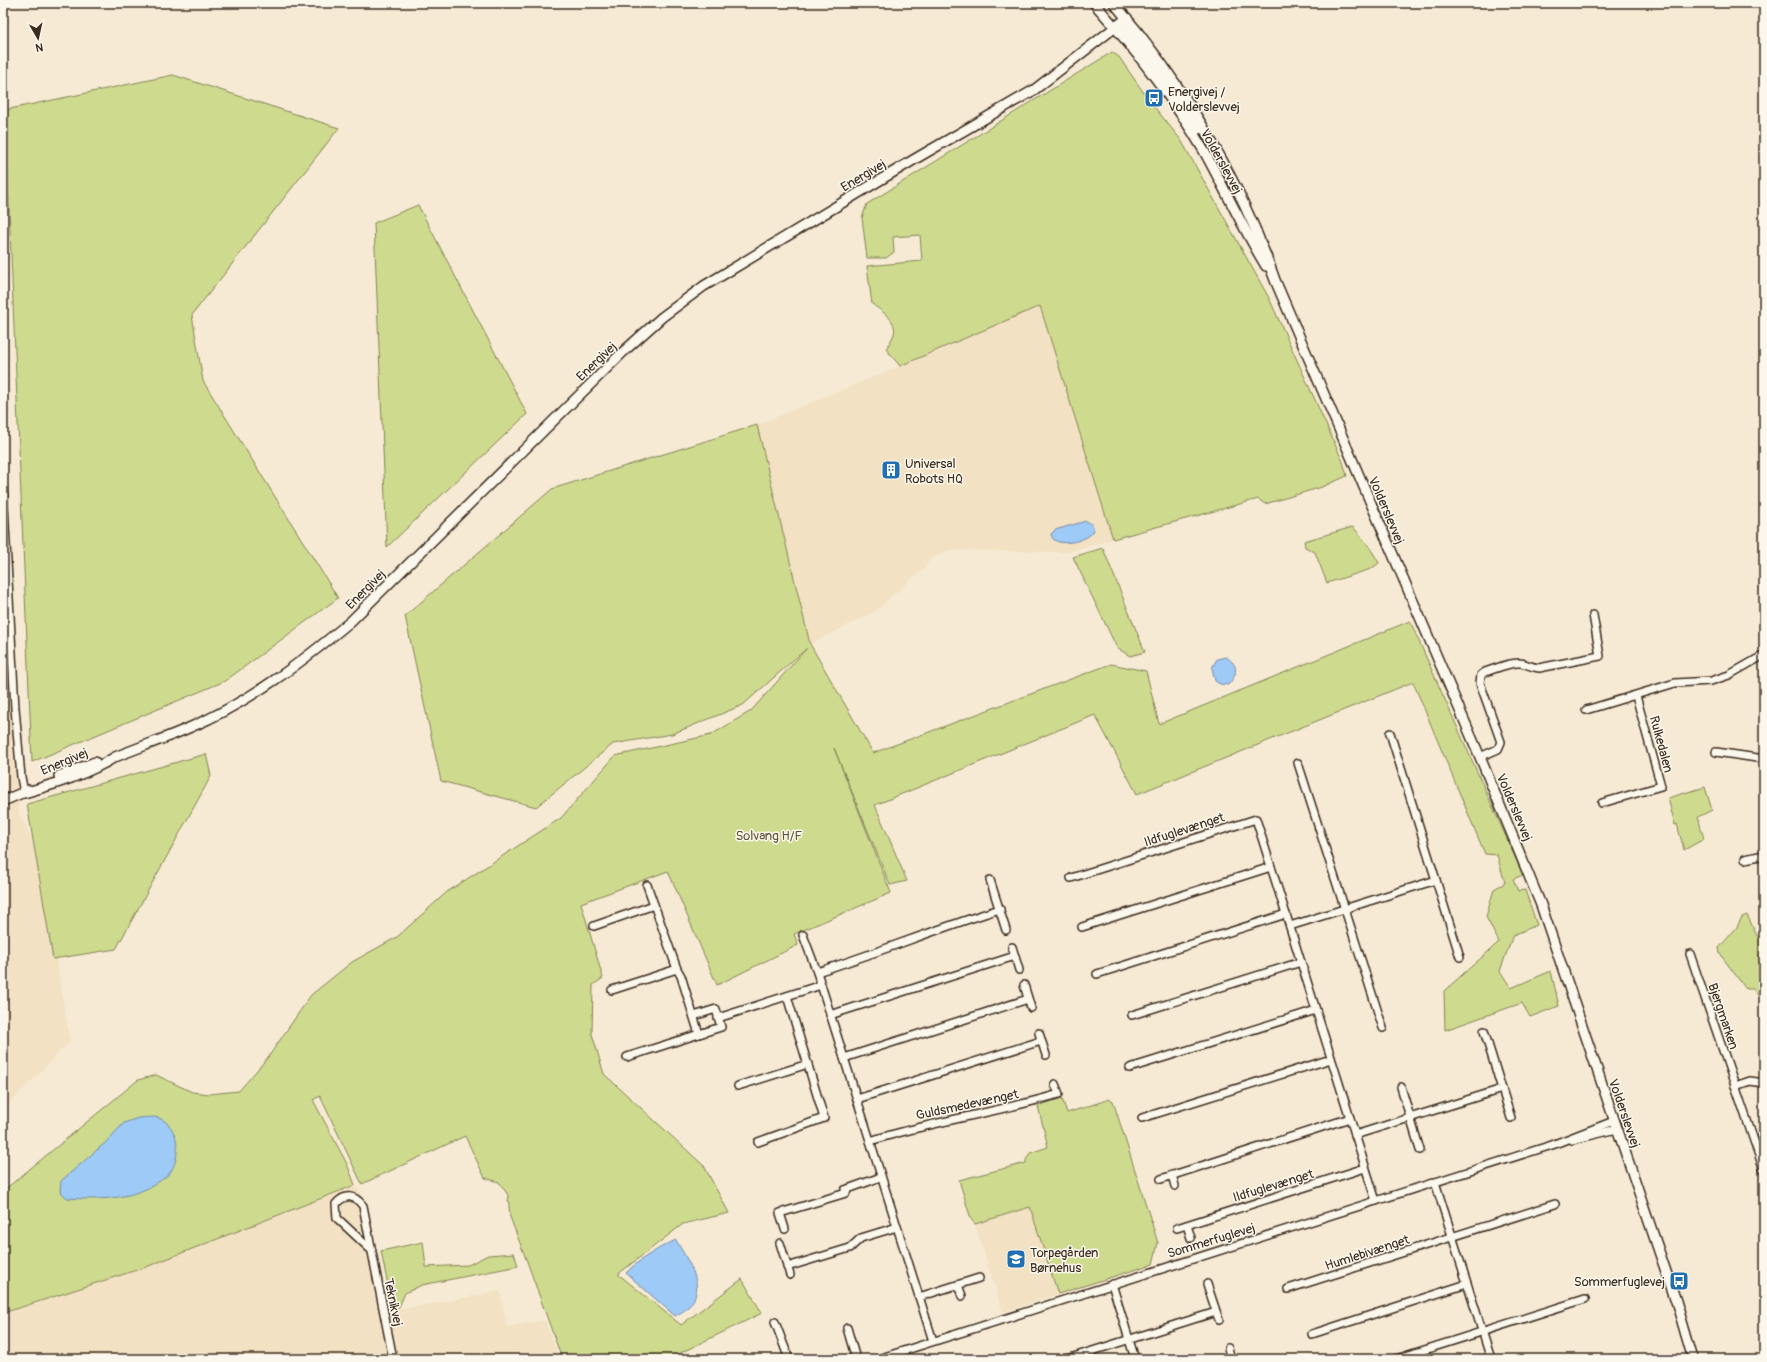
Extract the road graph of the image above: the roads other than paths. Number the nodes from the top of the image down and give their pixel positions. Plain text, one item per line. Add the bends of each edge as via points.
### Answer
1 (1094, 3) edge
2 (1114, 3) edge
3 (1127, 18) junction
4 (1116, 27) junction
5 (1235, 185) junction
6 (1275, 280) junction
7 (3, 488) edge
8 (1593, 615) dead end
9 (1764, 655) edge
10 (1636, 696) junction
11 (1586, 710) dead end
12 (1390, 733) dead end
13 (1716, 752) dead end
14 (1480, 757) junction
15 (1764, 759) edge
16 (1298, 763) dead end
17 (24, 793) junction
18 (3, 801) edge
19 (1602, 802) dead end
20 (1764, 855) edge
21 (1745, 859) dead end
22 (1271, 867) junction
23 (1071, 878) dead end
24 (990, 880) dead end
25 (1436, 880) junction
26 (647, 885) dead end
27 (654, 905) junction
28 (1000, 909) junction
29 (1344, 909) junction
30 (1286, 914) junction
31 (594, 926) dead end
32 (1082, 926) dead end
33 (1290, 926) junction
34 (1006, 930) dead end
35 (803, 935) dead end
36 (1012, 947) dead end
37 (1690, 954) dead end
38 (1015, 956) junction
39 (1460, 957) dead end
40 (1301, 962) junction
41 (677, 968) junction
42 (1019, 970) dead end
43 (817, 972) junction
44 (1097, 974) dead end
45 (821, 985) junction
46 (1024, 985) dead end
47 (612, 990) dead end
48 (787, 996) junction
49 (1028, 999) junction
50 (1031, 1008) dead end
51 (1316, 1010) junction
52 (830, 1015) junction
53 (1132, 1015) dead end
54 (694, 1016) junction
55 (718, 1018) junction
56 (1383, 1028) dead end
57 (1484, 1031) dead end
58 (699, 1034) junction
59 (1046, 1055) dead end
60 (627, 1057) dead end
61 (844, 1058) junction
62 (1331, 1059) junction
63 (808, 1064) junction
64 (1130, 1068) dead end
65 (1764, 1083) edge
66 (1055, 1084) dead end
67 (738, 1086) dead end
68 (1736, 1086) junction
69 (1401, 1088) dead end
70 (1502, 1089) junction
71 (857, 1099) junction
72 (1142, 1118) dead end
73 (1350, 1118) junction
74 (1410, 1118) junction
75 (1511, 1118) dead end
76 (1616, 1125) junction
77 (1355, 1135) junction
78 (870, 1141) junction
79 (758, 1142) dead end
80 (1420, 1150) dead end
81 (1365, 1168) junction
82 (1764, 1170) edge
83 (1172, 1175) junction
84 (882, 1177) junction
85 (1161, 1179) dead end
86 (1435, 1182) junction
87 (1175, 1186) dead end
88 (1376, 1201) junction
89 (1555, 1204) dead end
90 (1187, 1224) junction
91 (897, 1227) junction
92 (1177, 1228) dead end
93 (785, 1229) dead end
94 (1453, 1237) junction
95 (1191, 1238) dead end
96 (780, 1243) dead end
97 (370, 1249) junction
98 (787, 1267) junction
99 (790, 1275) dead end
100 (979, 1278) dead end
101 (1112, 1284) junction
102 (1207, 1284) dead end
103 (1467, 1284) junction
104 (958, 1285) junction
105 (1288, 1289) dead end
106 (962, 1296) dead end
107 (919, 1297) junction
108 (1585, 1299) dead end
109 (1216, 1312) junction
110 (1219, 1320) dead end
111 (775, 1322) dead end
112 (847, 1328) dead end
113 (1482, 1331) junction
114 (1312, 1334) dead end
115 (1129, 1339) junction
116 (933, 1342) junction
117 (1228, 1348) dead end
118 (393, 1359) edge
119 (789, 1359) edge
120 (856, 1359) edge
121 (878, 1359) edge
122 (1067, 1359) edge
123 (1135, 1359) edge
124 (1230, 1359) edge
125 (1396, 1359) edge
126 (1491, 1359) edge
127 (1693, 1359) edge

1 - 4 street, Volderslevvej
2 - 3 street, Volderslevvej
3 - 4 street, Energivej
3 - 5 street, Volderslevvej via 1181,89
4 - 5 street via 1123,28 1134,37 1174,92
4 - 6 street, Volderslevvej via 1168,96 1203,150
4 - 17 street, Energivej via 1034,90 698,290 662,317 623,352 351,621 282,676 192,727 79,774
5 - 6 street, Volderslevvej
6 - 14 street, Volderslevvej
7 - 17 street via 15,708
8 - 14 street via 1600,656 1539,668 1521,662 1481,675 1480,683 1501,742 1498,749
9 - 10 street via 1729,675 1711,681 1675,683
10 - 11 street
10 - 19 street, Rulkedalen via 1661,786
12 - 25 street
13 - 15 street
14 - 76 street, Volderslevvej via 1541,905
16 - 29 street
17 - 18 street, Energivej
20 - 21 street
22 - 23 street, Ildfuglevænget via 1256,819
22 - 30 street, Ildfuglevænget
22 - 32 street
24 - 28 street
25 - 29 street
25 - 39 street
26 - 27 street
27 - 31 street
27 - 41 street
28 - 34 street
28 - 43 street
29 - 33 street
29 - 56 street
30 - 33 street, Ildfuglevænget
30 - 44 street
33 - 40 street, Ildfuglevænget
35 - 43 street
36 - 38 street
37 - 68 street, Bjergmarken
38 - 42 street
38 - 52 street
40 - 51 street, Ildfuglevænget
40 - 53 street
41 - 47 street
41 - 54 street
43 - 45 street
45 - 48 street
45 - 52 street
46 - 49 street
48 - 55 street
48 - 63 street
49 - 50 street
49 - 61 street
51 - 62 street, Ildfuglevænget
51 - 64 street
52 - 61 street
54 - 55 street via 716,1009
54 - 58 street
55 - 58 street via 721,1027
57 - 70 street
58 - 60 street
59 - 71 street via 1040,1037
61 - 71 street
62 - 72 street
62 - 73 street, Ildfuglevænget
63 - 67 street
63 - 79 street via 824,1118
65 - 68 street via 1750,1081
66 - 78 street, Guldsmedevænget via 1058,1094 1022,1106 926,1125
68 - 82 street, Bjergmarken
69 - 74 street
70 - 74 street
70 - 75 street
71 - 78 street
73 - 77 street, Ildfuglevænget
73 - 83 street
74 - 77 street
74 - 80 street
76 - 86 street, Sommerfuglevej
76 - 127 street, Volderslevvej
77 - 81 street, Ildfuglevænget
78 - 84 street
81 - 88 street, Ildfuglevænget
81 - 90 street, Ildfuglevænget
83 - 85 street
83 - 87 street
84 - 91 street
84 - 93 street via 845,1190 846,1192 780,1213
86 - 88 street, Sommerfuglevej
86 - 94 street
88 - 101 street, Sommerfuglevej
89 - 94 street, Humlebivænget
90 - 92 street, Ildfuglevænget
90 - 95 street
91 - 98 street via 861,1238 850,1248
91 - 107 street
94 - 103 street
94 - 105 street, Humlebivænget
96 - 98 street
97 - 97 street, Teknikvej via 337,1218 336,1204 340,1199 349,1196 358,1199 363,1206
97 - 118 street, Teknikvej
98 - 99 street
100 - 104 street
101 - 115 street
101 - 116 street, Sommerfuglevej
102 - 109 street
103 - 113 street
103 - 114 street
104 - 106 street
104 - 107 street
107 - 116 street
108 - 113 street
109 - 110 street
109 - 115 street
111 - 119 street
112 - 120 street
113 - 125 street
113 - 126 street
115 - 122 street
115 - 123 street
116 - 121 street, Sommerfuglevej
117 - 124 street

